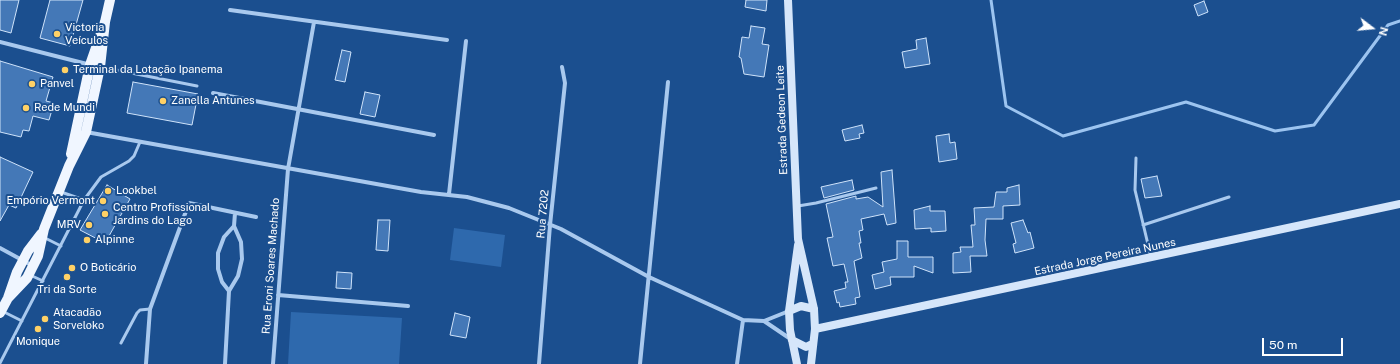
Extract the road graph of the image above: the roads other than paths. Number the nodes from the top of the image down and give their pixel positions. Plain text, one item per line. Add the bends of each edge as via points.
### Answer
1 (110, 0) edge
2 (788, 0) edge
3 (230, 10) dead end
4 (105, 22) junction
5 (314, 22) junction
6 (447, 40) dead end
7 (0, 42) edge
8 (466, 42) dead end
9 (90, 65) junction
10 (562, 66) dead end
11 (100, 67) junction
12 (668, 82) dead end
13 (197, 86) dead end
14 (213, 93) dead end
15 (298, 109) junction
16 (75, 130) junction
17 (86, 132) junction
18 (434, 134) dead end
19 (140, 142) junction
20 (1136, 158) dead end
21 (70, 166) junction
22 (288, 169) junction
23 (876, 188) dead end
24 (59, 192) junction
25 (449, 194) junction
26 (1229, 197) dead end
27 (84, 200) junction
28 (1400, 204) edge
29 (797, 206) junction
30 (235, 213) junction
31 (256, 217) dead end
32 (550, 225) junction
33 (1143, 225) junction
34 (234, 226) junction
35 (43, 233) junction
36 (798, 239) junction
37 (61, 246) junction
38 (0, 248) edge
39 (1152, 258) junction
40 (23, 261) junction
41 (31, 270) junction
42 (649, 277) junction
43 (42, 281) junction
44 (229, 291) junction
45 (278, 295) junction
46 (8, 298) junction
47 (408, 306) dead end
48 (150, 309) junction
49 (814, 309) junction
50 (789, 310) junction
51 (1, 312) edge
52 (743, 320) junction
53 (22, 321) junction
54 (764, 322) junction
55 (814, 329) junction
56 (792, 340) junction
57 (121, 343) dead end
58 (812, 344) junction
59 (0, 363) edge
60 (146, 364) edge
61 (225, 364) edge
62 (273, 364) edge
63 (539, 364) edge
64 (640, 364) edge
65 (737, 364) edge
66 (797, 364) edge
67 (811, 364) edge

1 - 4 main road
2 - 29 street, Estrada Gedeon Leite
3 - 5 street
4 - 9 main road
4 - 11 main road
5 - 6 street
5 - 15 street, Rua Eroni Soares Machado
7 - 9 street
8 - 25 street
9 - 11 street
9 - 16 main road
10 - 32 street, Rua 7202 via 565,83
11 - 13 lane
11 - 17 main road
12 - 42 street
14 - 15 street
15 - 18 street
15 - 22 street, Rua Eroni Soares Machado
16 - 17 street
16 - 21 main road
17 - 19 street
17 - 21 main road
19 - 22 street
19 - 27 lane via 134,156 101,178
20 - 33 lane via 1135,190
21 - 24 main road
22 - 25 street via 421,192
22 - 45 street, Rua Eroni Soares Machado
23 - 29 lane
24 - 27 lane
24 - 35 main road
25 - 32 street via 509,208
26 - 33 lane
27 - 37 lane
28 - 39 street, Estrada Jorge Pereira Nunes
29 - 36 street, Estrada Gedeon Leite
30 - 31 street
30 - 34 street
30 - 48 street via 189,204
32 - 42 street
32 - 63 street, Rua 7202
33 - 39 lane
34 - 44 street via 241,242 242,259 238,276
34 - 44 street via 224,237 218,253 218,269 222,282
35 - 37 lane
35 - 40 main road
35 - 41 main road via 38,256
36 - 49 street, Estrada Gedeon Leite
36 - 50 street, Estrada Gedeon Leite
37 - 43 lane
38 - 40 street
39 - 55 street, Estrada Jorge Pereira Nunes
40 - 41 street
40 - 46 main road
41 - 43 lane
41 - 46 main road
42 - 52 street
42 - 64 street
43 - 53 lane
44 - 61 street
45 - 47 street
45 - 62 street, Rua Eroni Soares Machado
46 - 51 main road
48 - 57 lane via 137,313
48 - 60 street
49 - 50 street via 802,306
49 - 55 street, Estrada Gedeon Leite
50 - 54 street
50 - 56 street, Estrada Gedeon Leite
51 - 53 lane
52 - 54 street
52 - 65 street
53 - 59 lane
54 - 56 street
55 - 58 street, Estrada Gedeon Leite
56 - 58 street via 806,347
56 - 66 street, Estrada Gedeon Leite
58 - 67 street, Estrada Gedeon Leite

